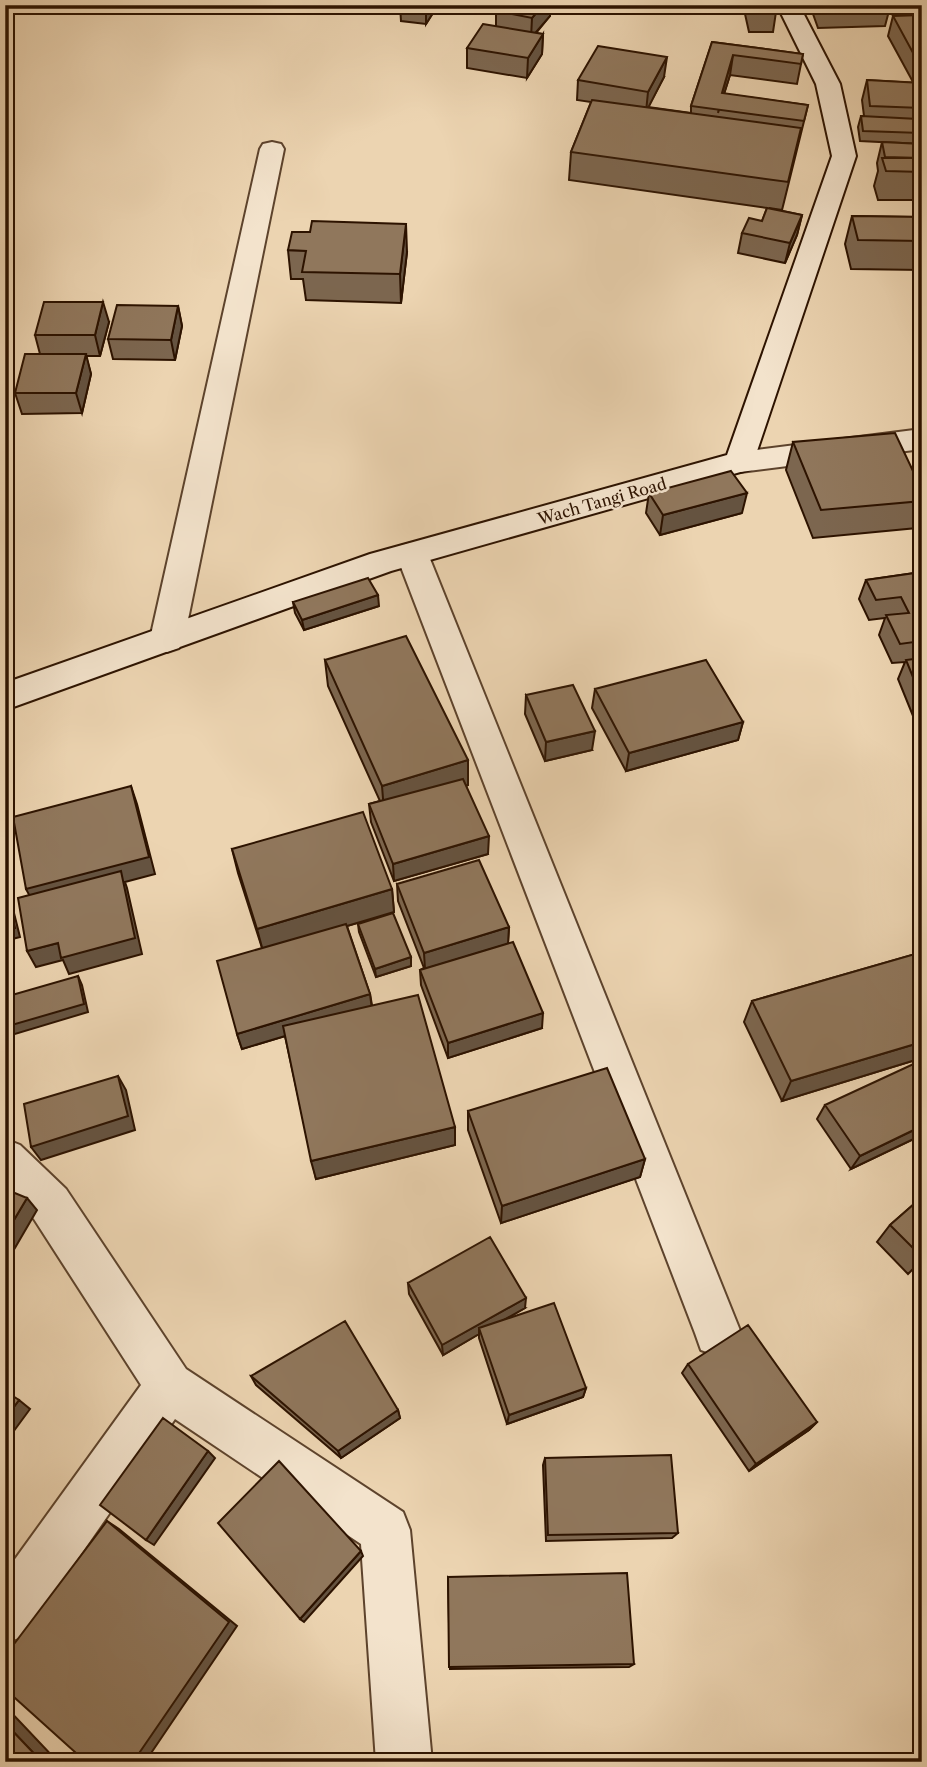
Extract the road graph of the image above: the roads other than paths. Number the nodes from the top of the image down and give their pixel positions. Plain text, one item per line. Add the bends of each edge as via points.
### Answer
1 (788, 5) edge
2 (272, 149) dead end
3 (922, 439) edge
4 (740, 461) junction
5 (412, 554) junction
6 (167, 639) junction
7 (5, 697) edge
8 (5, 1160) edge
9 (718, 1333) dead end
10 (169, 1386) junction
11 (5, 1617) edge
12 (404, 1762) edge

1 - 4 street via 828,84 844,156
2 - 6 street
3 - 4 street, Wach Tangi Road
4 - 5 street, Wach Tangi Road
5 - 6 street, Wach Tangi Road
5 - 9 street
6 - 7 street, Wach Tangi Road
8 - 10 street via 51,1204
10 - 11 street
10 - 12 street via 385,1530

